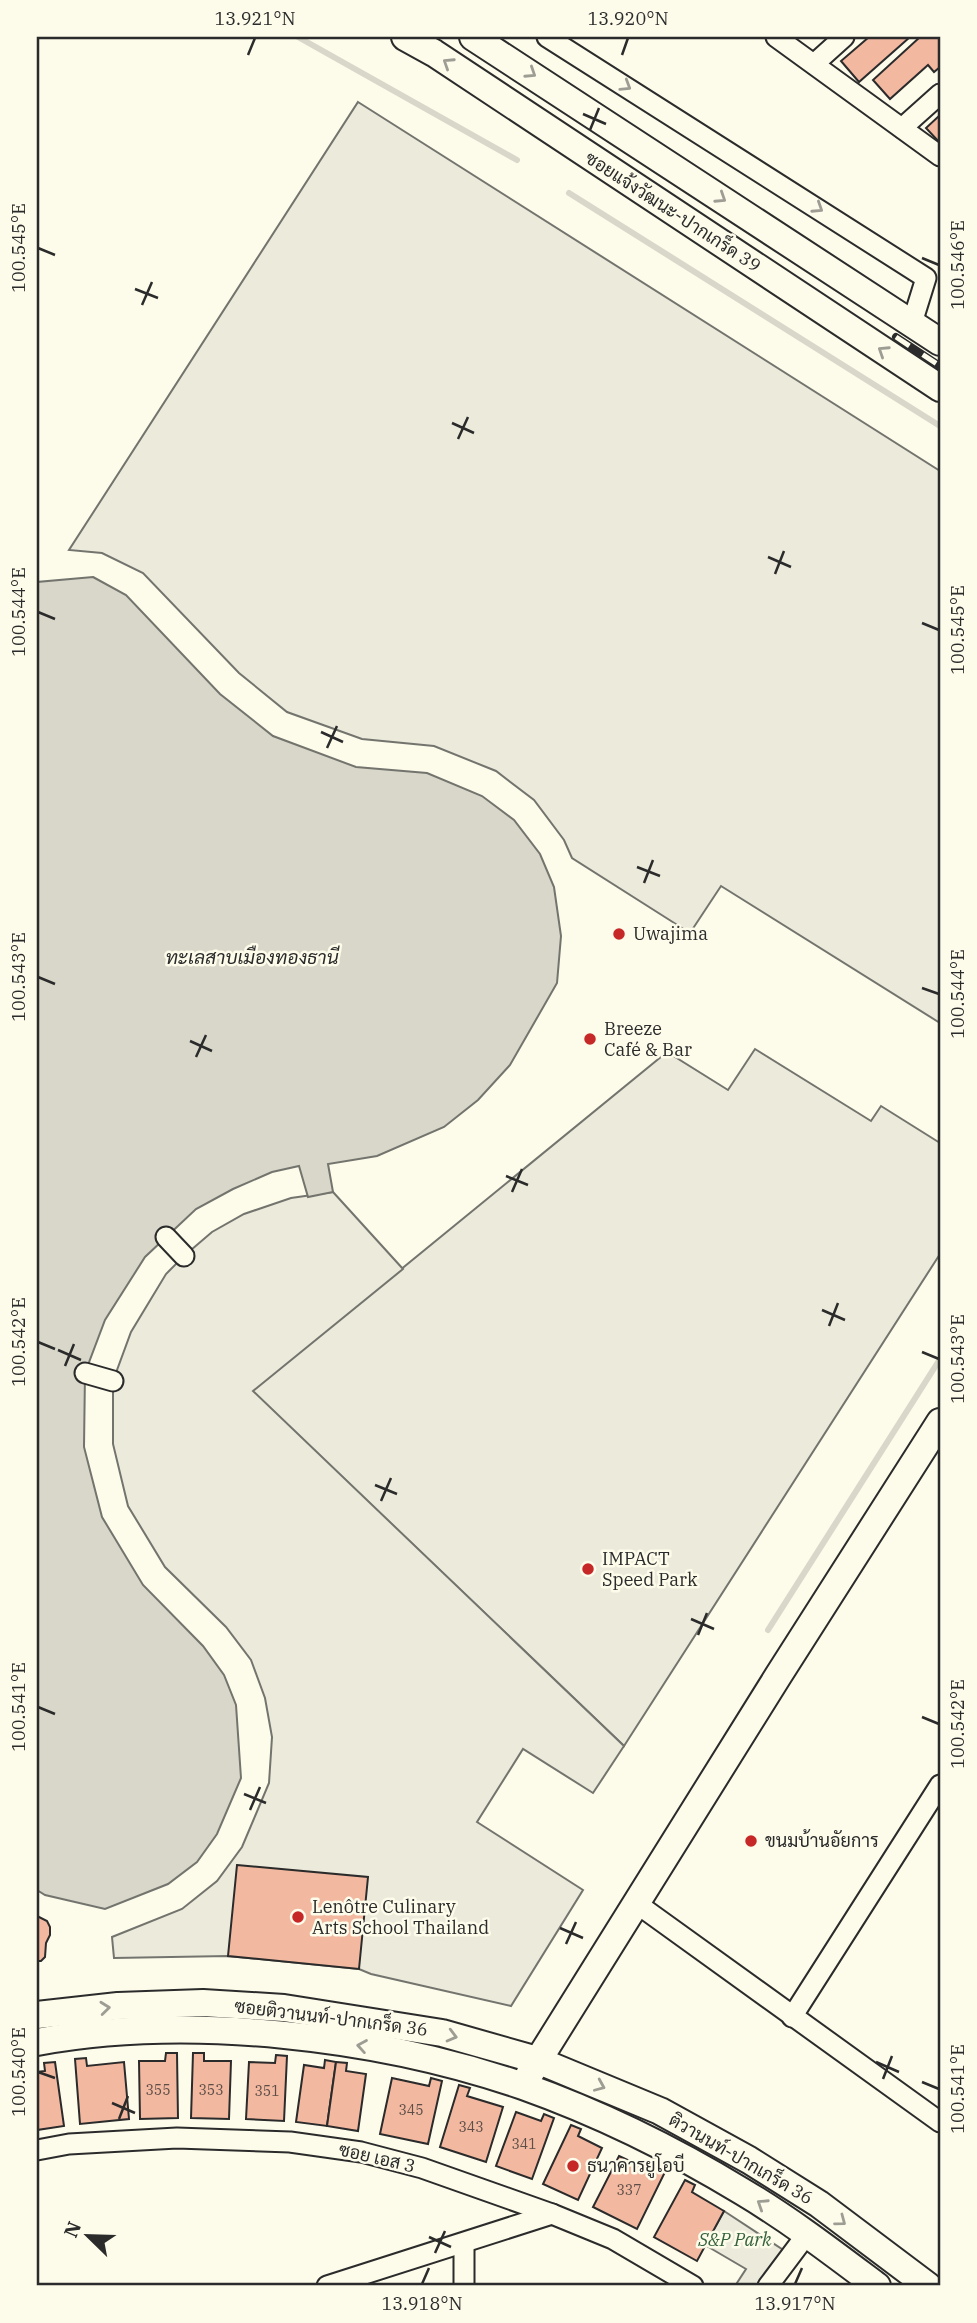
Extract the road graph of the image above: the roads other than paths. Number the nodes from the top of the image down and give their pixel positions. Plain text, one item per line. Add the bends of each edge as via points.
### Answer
1 (405, 37) edge
2 (473, 37) edge
3 (547, 37) edge
4 (776, 37) edge
5 (845, 37) edge
6 (814, 64) junction
7 (940, 94) edge
8 (902, 128) junction
9 (940, 156) edge
10 (912, 323) junction
11 (940, 342) edge
12 (940, 388) edge
13 (166, 1237) dead end
14 (184, 1256) dead end
15 (85, 1373) dead end
16 (113, 1381) dead end
17 (940, 1422) edge
18 (940, 1785) edge
19 (636, 1903) junction
20 (37, 2015) edge
21 (792, 2017) junction
22 (37, 2042) edge
23 (537, 2060) junction
24 (523, 2086) junction
25 (940, 2122) edge
26 (37, 2150) edge
27 (552, 2214) junction
28 (807, 2234) junction
29 (464, 2243) junction
30 (327, 2286) edge
31 (464, 2286) edge
32 (693, 2286) edge
33 (768, 2286) edge
34 (877, 2286) edge
35 (928, 2286) edge

12 -> 1 street, ซอยแจ้งวัฒนะ-ปากเกร็ด 39
2 -> 10 street
3 -> 10 street via 926,278
4 - 6 street
5 - 6 street
6 - 8 street
7 - 8 street
8 - 9 street
10 - 11 street
13 - 14 street
15 - 16 street
17 - 19 street
18 - 21 street
19 - 21 street
19 - 23 street
20 -> 23 street, ซอยติวานนท์-ปากเกร็ด 36 via 203,2003 284,2008 442,2033
21 - 25 street
24 -> 22 street, ซอยติวานนท์-ปากเกร็ด 36 via 432,2060 282,2034 203,2029
23 - 24 street
23 -> 35 street, ติวานนท์-ปากเกร็ด 36 via 660,2112 749,2160 819,2204
28 -> 24 street, ซอยติวานนท์-ปากเกร็ด 36 via 677,2155
26 - 27 street, ซอย เอส 3 via 177,2138 290,2142 361,2152 410,2165
27 - 29 street
27 - 32 street, ซอย เอส 3 via 612,2239
28 - 33 street
28 - 34 street, ซอยติวานนท์-ปากเกร็ด 36
29 - 30 street
29 - 31 street

